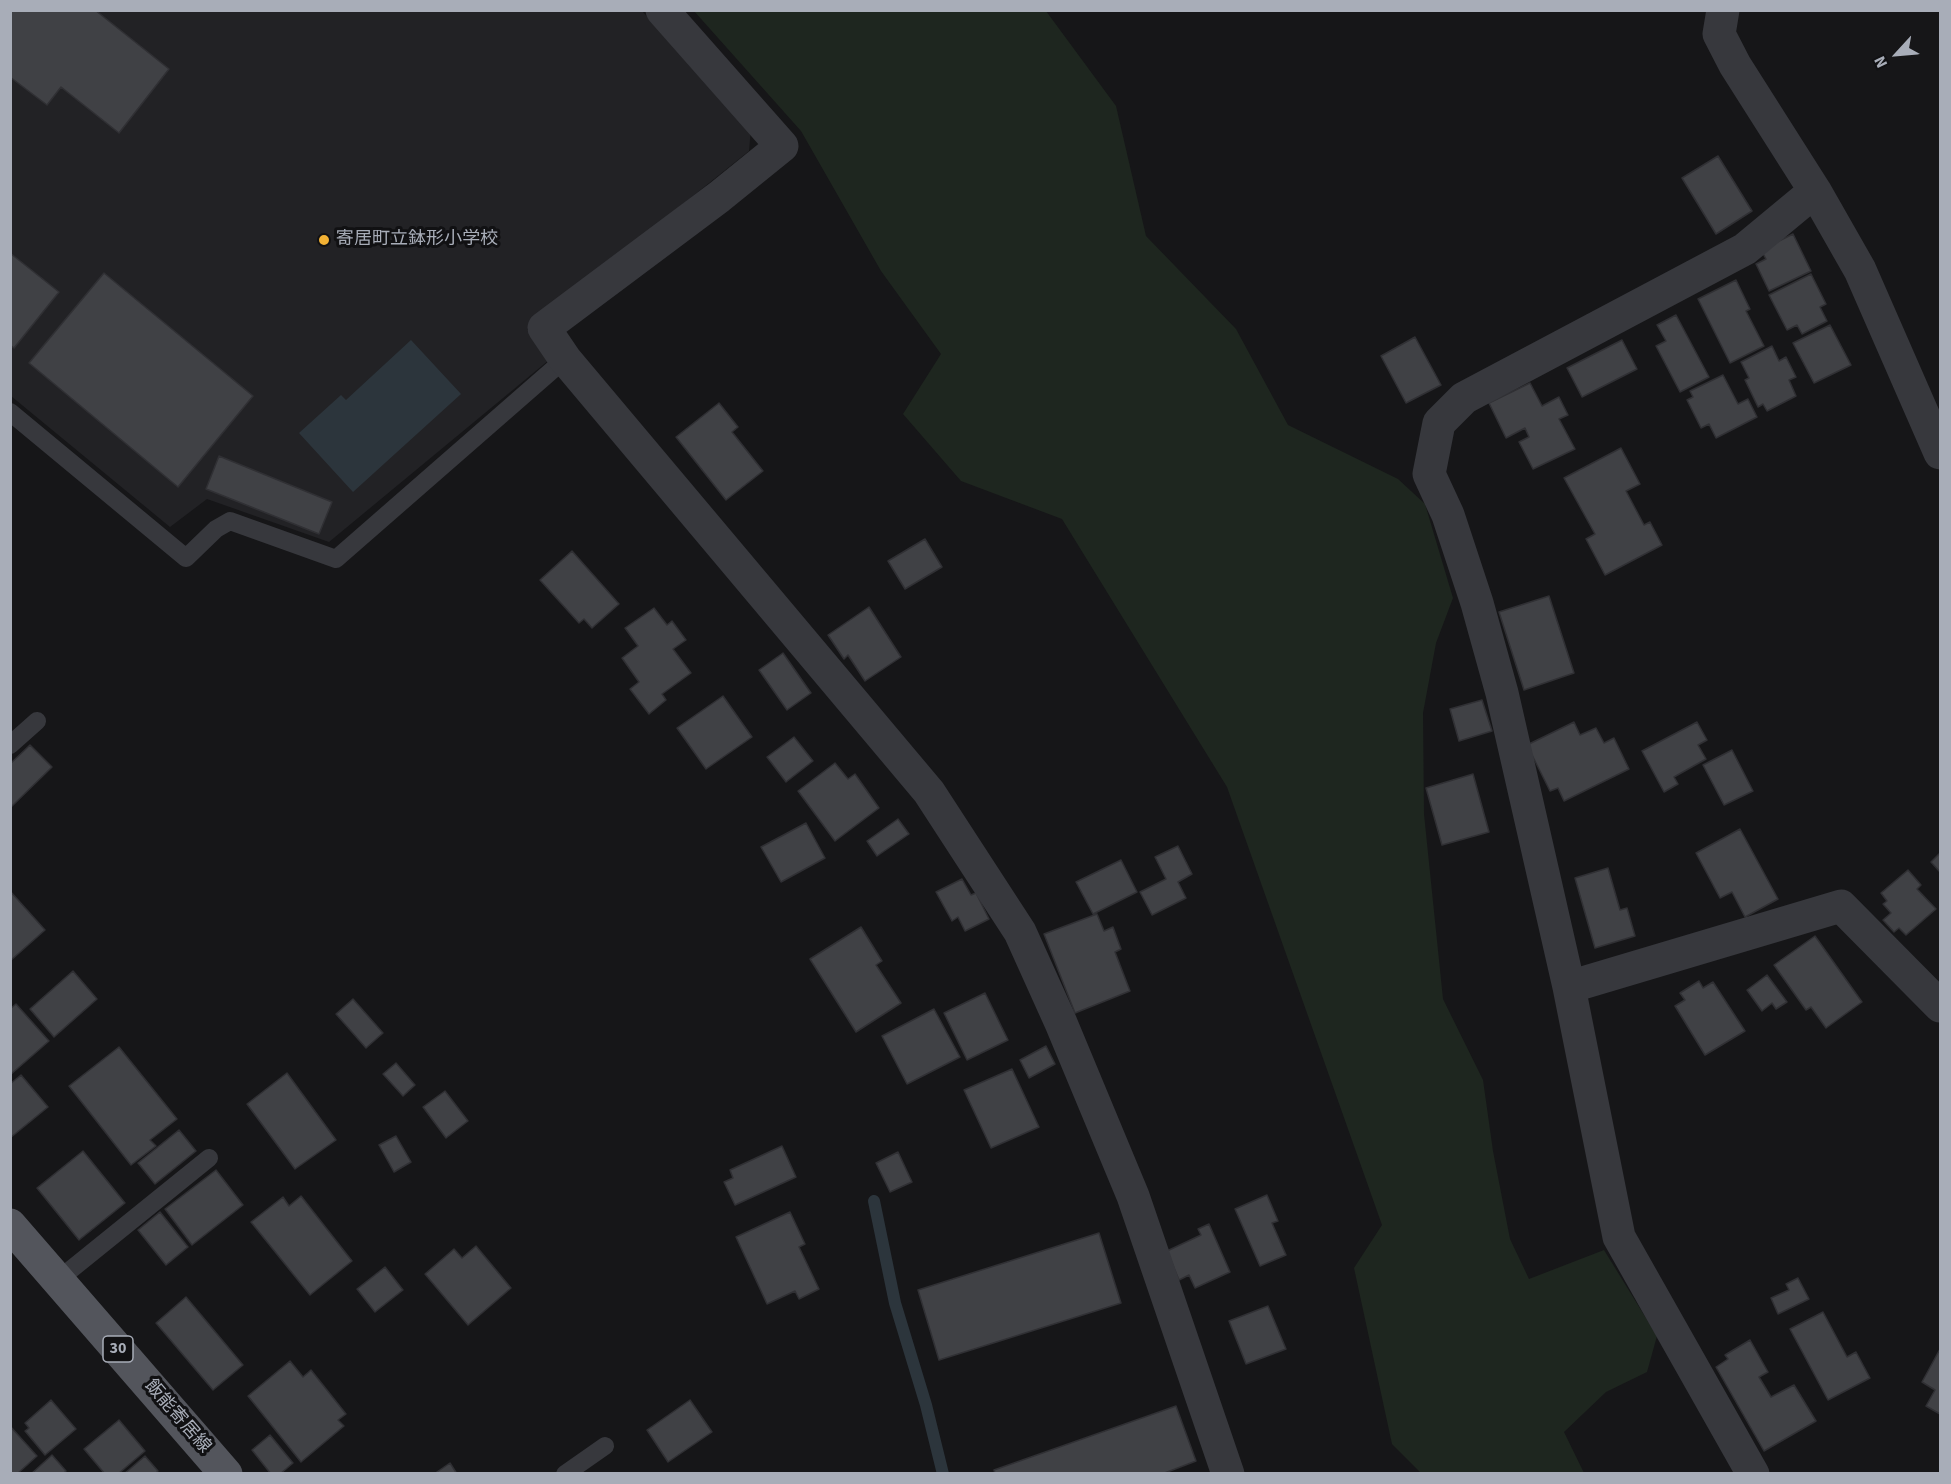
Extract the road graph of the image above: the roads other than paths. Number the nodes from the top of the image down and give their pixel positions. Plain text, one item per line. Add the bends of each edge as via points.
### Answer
1 (662, 10) edge
2 (1723, 10) edge
3 (1815, 191) junction
4 (565, 359) junction
5 (10, 412) edge
6 (1941, 453) edge
7 (37, 721) dead end
8 (10, 745) edge
9 (1569, 987) junction
10 (1941, 1006) edge
11 (209, 1158) dead end
12 (10, 1225) edge
13 (58, 1280) junction
14 (605, 1446) dead end
15 (226, 1473) edge
16 (565, 1473) edge
17 (1228, 1473) edge
18 (1753, 1473) edge

1 - 4 street via 782,146 544,328
2 - 3 street via 1719,34
3 - 6 street via 1860,270
3 - 9 street via 1745,249 1464,398 1439,423 1429,474 1448,515 1502,693
4 - 5 lane via 336,559 230,521 186,558
4 - 17 street via 928,792 1020,932 1133,1196
7 - 8 lane
9 - 10 street via 1841,906
9 - 18 street via 1619,1237
11 - 13 lane
12 - 13 main road, 飯能寄居線 / 30
13 - 15 main road, 飯能寄居線 / 30
14 - 16 lane

